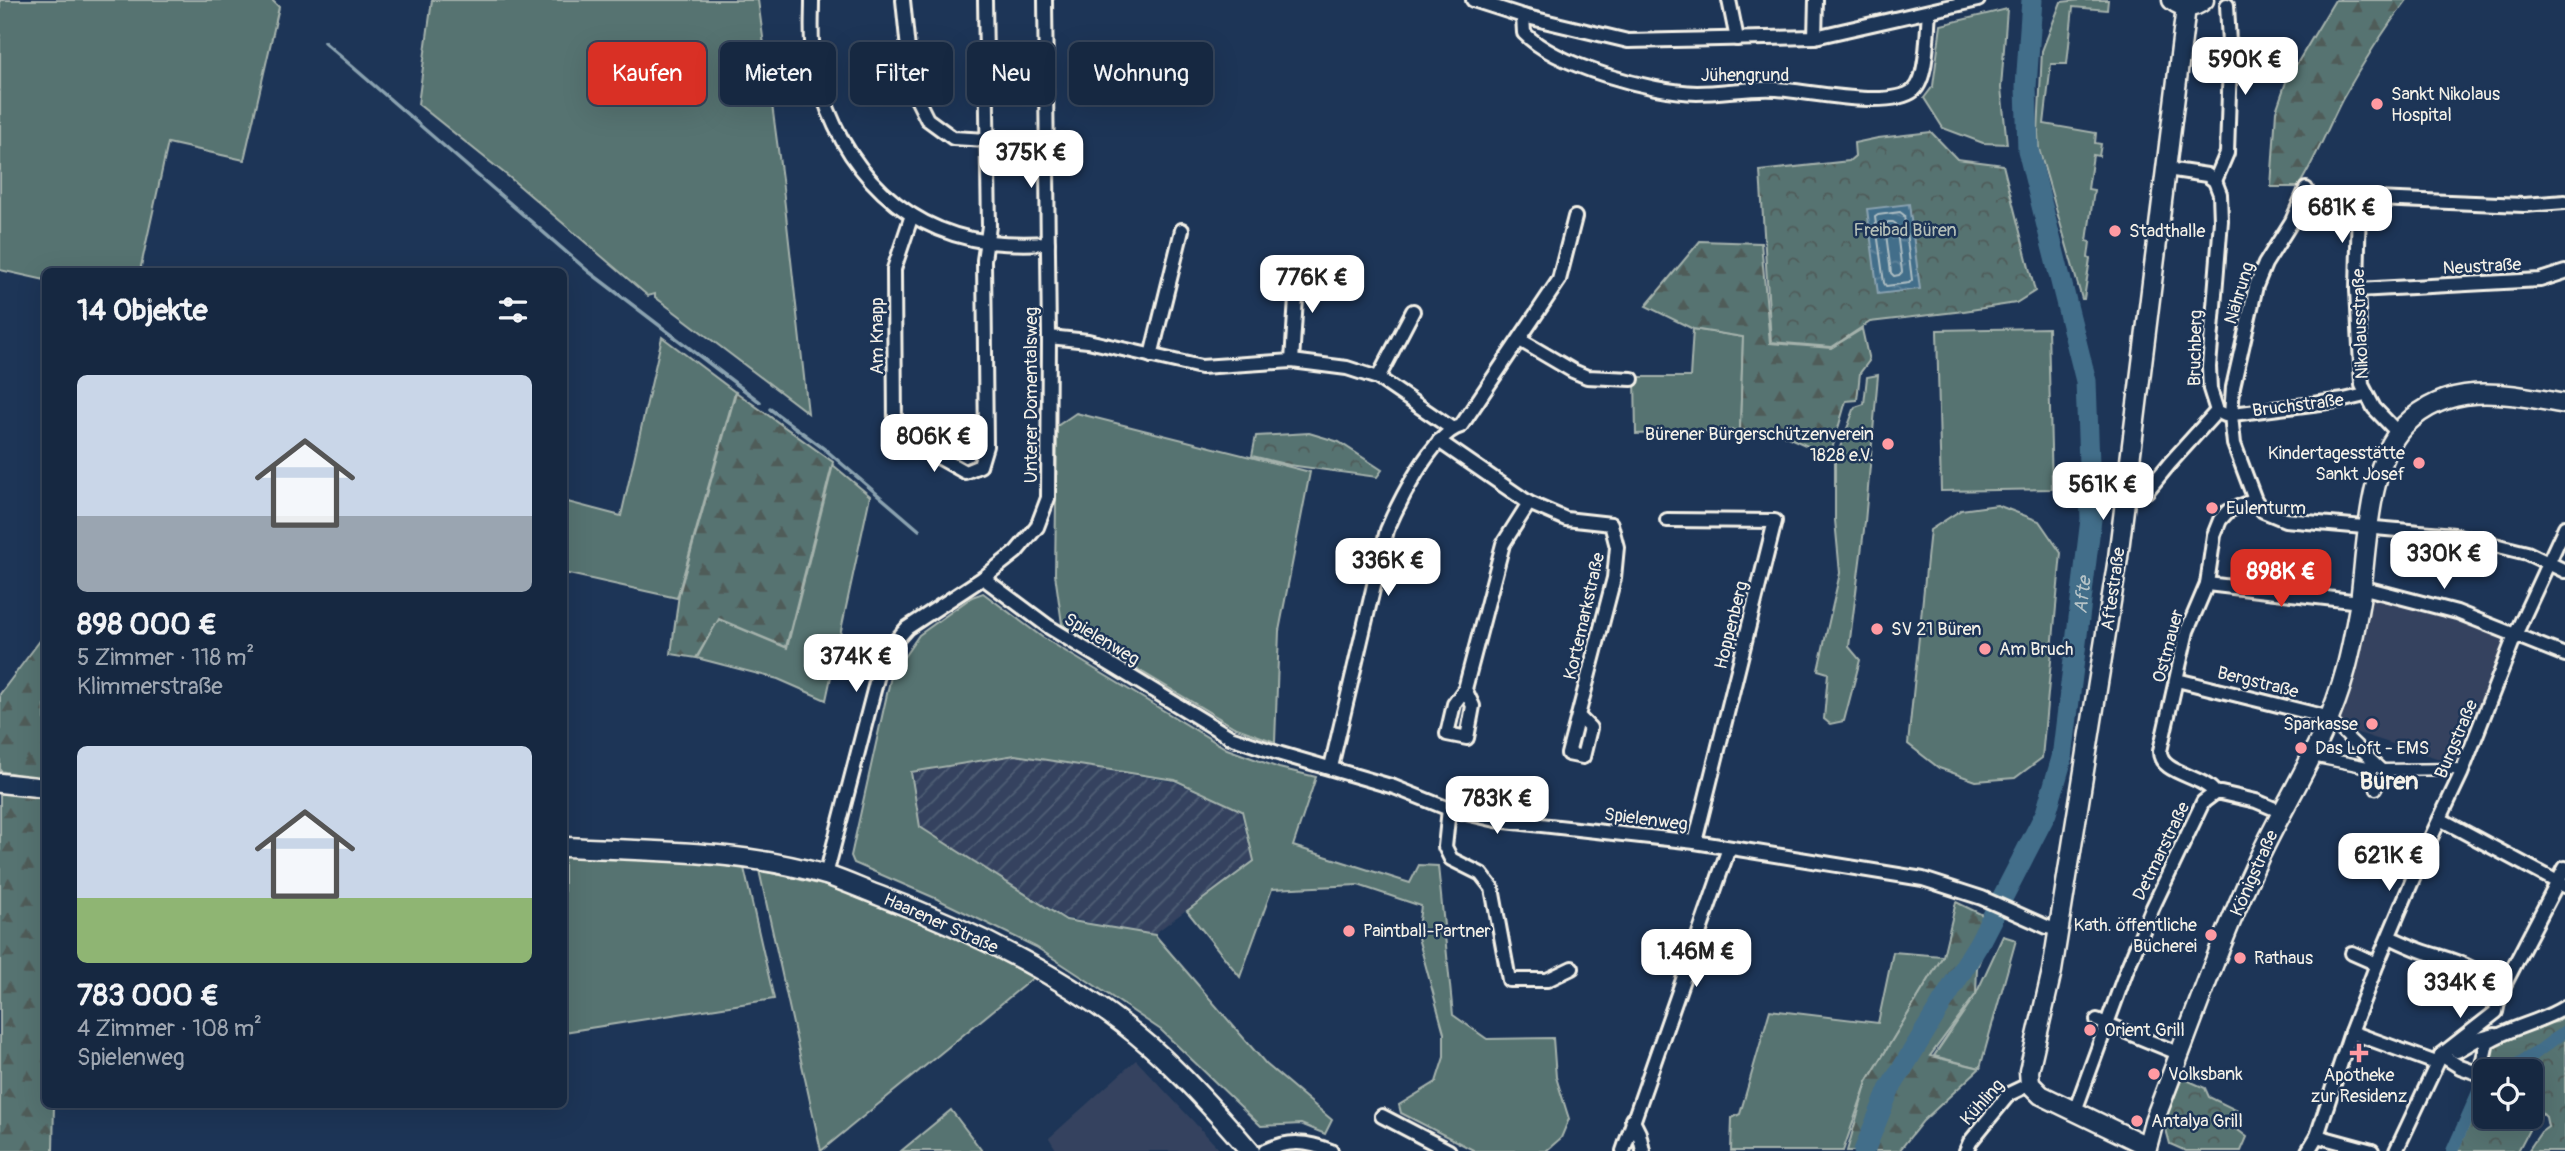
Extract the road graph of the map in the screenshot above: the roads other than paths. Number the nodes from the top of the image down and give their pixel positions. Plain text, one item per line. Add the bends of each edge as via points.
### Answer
1 (812, 0) edge
2 (903, 0) edge
3 (985, 0) edge
4 (1045, 0) edge
5 (1474, 0) edge
6 (1729, 0) edge
7 (1816, 0) edge
8 (1978, 0) edge
9 (2204, 0) edge
10 (2179, 4) edge
11 (2227, 5) dead end
12 (1929, 12) junction
13 (1523, 16) junction
14 (1815, 37) junction
15 (1737, 39) junction
16 (988, 140) junction
17 (2167, 169) junction
18 (2215, 181) junction
19 (2306, 190) dead end
20 (2565, 202) edge
21 (912, 215) junction
22 (1575, 217) dead end
23 (1182, 230) dead end
24 (987, 242) junction
25 (1048, 243) junction
26 (1298, 267) dead end
27 (2565, 272) edge
28 (2357, 290) junction
29 (1413, 311) dead end
30 (1049, 337) junction
31 (1520, 340) junction
32 (1151, 355) junction
33 (1292, 361) junction
34 (1378, 378) junction
35 (1632, 379) dead end
36 (2365, 395) junction
37 (2565, 404) edge
38 (2224, 413) junction
39 (1451, 428) junction
40 (2398, 433) junction
41 (1438, 441) junction
42 (2147, 491) dead end
43 (2255, 500) junction
44 (1529, 503) junction
45 (1667, 520) dead end
46 (2370, 527) junction
47 (2565, 527) edge
48 (2549, 561) junction
49 (2565, 571) edge
50 (983, 578) junction
51 (2207, 584) junction
52 (2360, 595) junction
53 (2516, 634) junction
54 (2565, 655) edge
55 (2177, 680) junction
56 (1465, 689) dead end
57 (1578, 717) dead end
58 (2331, 718) junction
59 (2312, 757) junction
60 (1331, 767) junction
61 (2463, 769) junction
62 (2383, 770) junction
63 (0, 783) edge
64 (42, 788) edge
65 (2376, 789) dead end
66 (2215, 793) junction
67 (1450, 809) junction
68 (2281, 812) junction
69 (2440, 819) junction
70 (1695, 842) junction
71 (567, 847) edge
72 (1729, 848) junction
73 (2565, 868) edge
74 (825, 875) junction
75 (2561, 884) edge
76 (2059, 930) junction
77 (2389, 937) junction
78 (2352, 953) dead end
79 (2377, 964) junction
80 (1572, 968) dead end
81 (2500, 993) junction
82 (2565, 1007) edge
83 (2102, 1022) junction
84 (2351, 1031) junction
85 (2501, 1033) junction
86 (2180, 1054) junction
87 (2440, 1059) junction
88 (2030, 1084) junction
89 (2075, 1111) junction
90 (1382, 1116) dead end
91 (1632, 1119) junction
92 (2317, 1136) junction
93 (2150, 1149) edge
94 (1250, 1151) edge
95 (1265, 1151) edge
96 (1331, 1151) edge
97 (1449, 1151) edge
98 (1623, 1151) edge
99 (1643, 1151) edge
100 (1966, 1151) edge
101 (2308, 1151) edge
102 (2372, 1151) edge
103 (2396, 1151) edge

1 - 21 street via 813,56 832,120 862,173
2 - 16 street via 912,89 927,119 953,138
3 - 16 street
4 - 25 street, Unterer Domentalsweg
5 - 13 street, Jühengrund
6 - 15 street
7 - 14 street
8 - 12 street, Jühengrund
9 - 10 main road via 2198,5
10 - 17 main road, Aftestraße
11 - 18 street via 2227,153
12 - 13 street, Jühengrund via 1923,73 1915,89 1897,97 1847,98 1776,89 1695,93 1648,86 1550,54 1524,33
12 - 14 street, Jühengrund
13 - 15 street, Jühengrund via 1628,41
14 - 15 street, Jühengrund
16 - 24 street
17 - 18 street via 2199,172
17 - 76 main road, Aftestraße via 2118,558
18 - 38 street, Bruchberg via 2221,221 2209,367 2210,388
19 - 38 street, Nährung via 2256,286
20 - 28 street, Nikolausstraße via 2359,202
21 - 24 street
21 - 24 street, Am Knapp via 894,268 894,433 965,472 979,466 986,446
22 - 31 street via 1559,280
23 - 32 street
24 - 25 street
25 - 30 street, Unterer Domentalsweg
26 - 33 street
27 - 28 street, Neustraße via 2540,280
28 - 36 street, Nikolausstraße via 2360,377
29 - 34 street
30 - 32 street
30 - 50 street, Unterer Domentalsweg via 1048,498 1037,527 1016,552
31 - 35 street via 1587,377
31 - 39 street via 1461,426
32 - 33 street via 1201,367
33 - 34 street
34 - 39 street
36 - 38 street, Bruchstraße
36 - 40 street, Nikolausstraße
37 - 40 main road via 2509,394 2469,393 2430,407
38 - 42 street
38 - 43 street, Bruchberg
39 - 41 street
40 - 46 main road via 2381,466
41 - 44 street, Kortemarkstraße
41 - 60 street via 1397,505 1387,530
43 - 46 street via 2263,511 2285,520
43 - 51 street, Ostmauer via 2233,508 2220,520
44 - 56 street via 1503,544
44 - 57 street, Kortemarkstraße via 1566,519 1611,524 1617,547 1614,578
45 - 70 street, Hoppenberg via 1775,521
46 - 48 street via 2454,535
46 - 52 main road
47 - 48 street, Burgstraße
48 - 49 street
48 - 53 street, Burgstraße
50 - 60 street, Spielenweg via 1049,627 1230,737
50 - 74 street, Unterer Domentalsweg via 907,628 891,646 880,667
51 - 52 street
51 - 55 street, Ostmauer via 2190,623
52 - 53 street via 2458,612
52 - 58 main road via 2350,654
53 - 54 street
53 - 61 street, Burgstraße
55 - 58 street, Bergstraße
55 - 66 street, Ostmauer via 2160,757
58 - 59 main road, Königstraße
58 - 62 street
59 - 62 street
59 - 68 main road, Königstraße
60 - 67 street, Spielenweg
61 - 62 street
61 - 69 street, Burgstraße
62 - 65 street
63 - 64 main road
66 - 68 street, Detmarstraße
66 - 83 street, Detmarstraße via 2203,802 2188,830
67 - 70 street, Spielenweg via 1496,820
67 - 80 street via 1445,847 1451,859 1481,874 1492,888 1509,980 1547,980
68 - 86 main road, Königstraße via 2239,903
69 - 75 street
69 - 77 street, Burgstraße
70 - 72 street, Spielenweg
71 - 74 main road, Haarener Straße via 687,852
72 - 76 street, Spielenweg via 1923,879
72 - 91 street
73 - 75 street
74 - 94 main road, Haarener Straße via 933,916 1027,963 1084,998 1150,1046
75 - 81 street
76 - 88 main road, Aftestraße
77 - 79 street, Burgstraße
77 - 81 street via 2460,962 2483,974
78 - 79 street
79 - 84 street, Burgstraße
81 - 87 street via 2496,1012
82 - 85 street via 2548,1018
83 - 86 street
83 - 89 street, Detmarstraße
84 - 87 street
84 - 92 street, Burgstraße
85 - 87 street
85 - 87 street via 2487,1042 2480,1074
86 - 93 main road, Königstraße
87 - 103 street
88 - 89 main road via 2040,1095
88 - 100 street, Kühling via 2009,1094
89 - 93 main road
90 - 97 street
91 - 98 street
91 - 99 street
92 - 101 street, Burgstraße
92 - 102 street
95 - 96 street via 1297,1142

